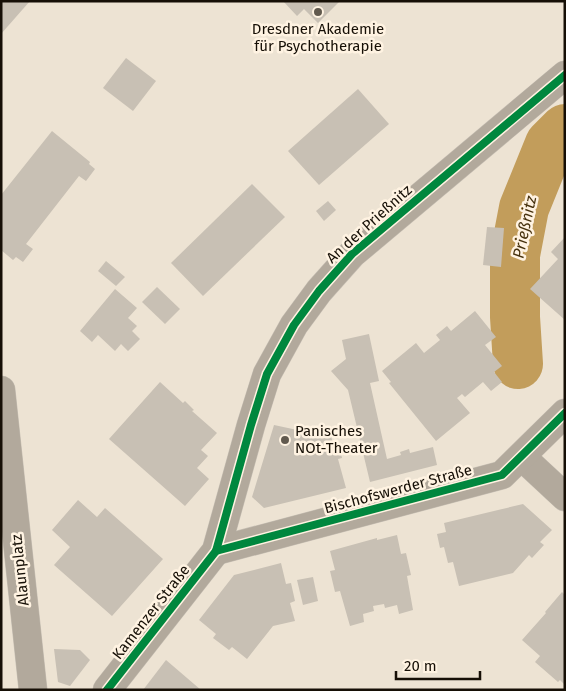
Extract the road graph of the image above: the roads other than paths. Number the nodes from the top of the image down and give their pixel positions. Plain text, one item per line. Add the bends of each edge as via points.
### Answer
1 (565, 75) edge
2 (1, 390) edge
3 (565, 413) edge
4 (522, 457) junction
5 (565, 497) edge
6 (216, 551) junction
7 (32, 690) edge
8 (107, 690) edge

1 - 6 street, An der Prießnitz via 352,254 294,325 267,374
2 - 7 street, Alaunplatz
3 - 4 street, Bischofswerder Straße
4 - 5 street
4 - 6 street, Bischofswerder Straße via 502,475
6 - 8 street, Kamenzer Straße

